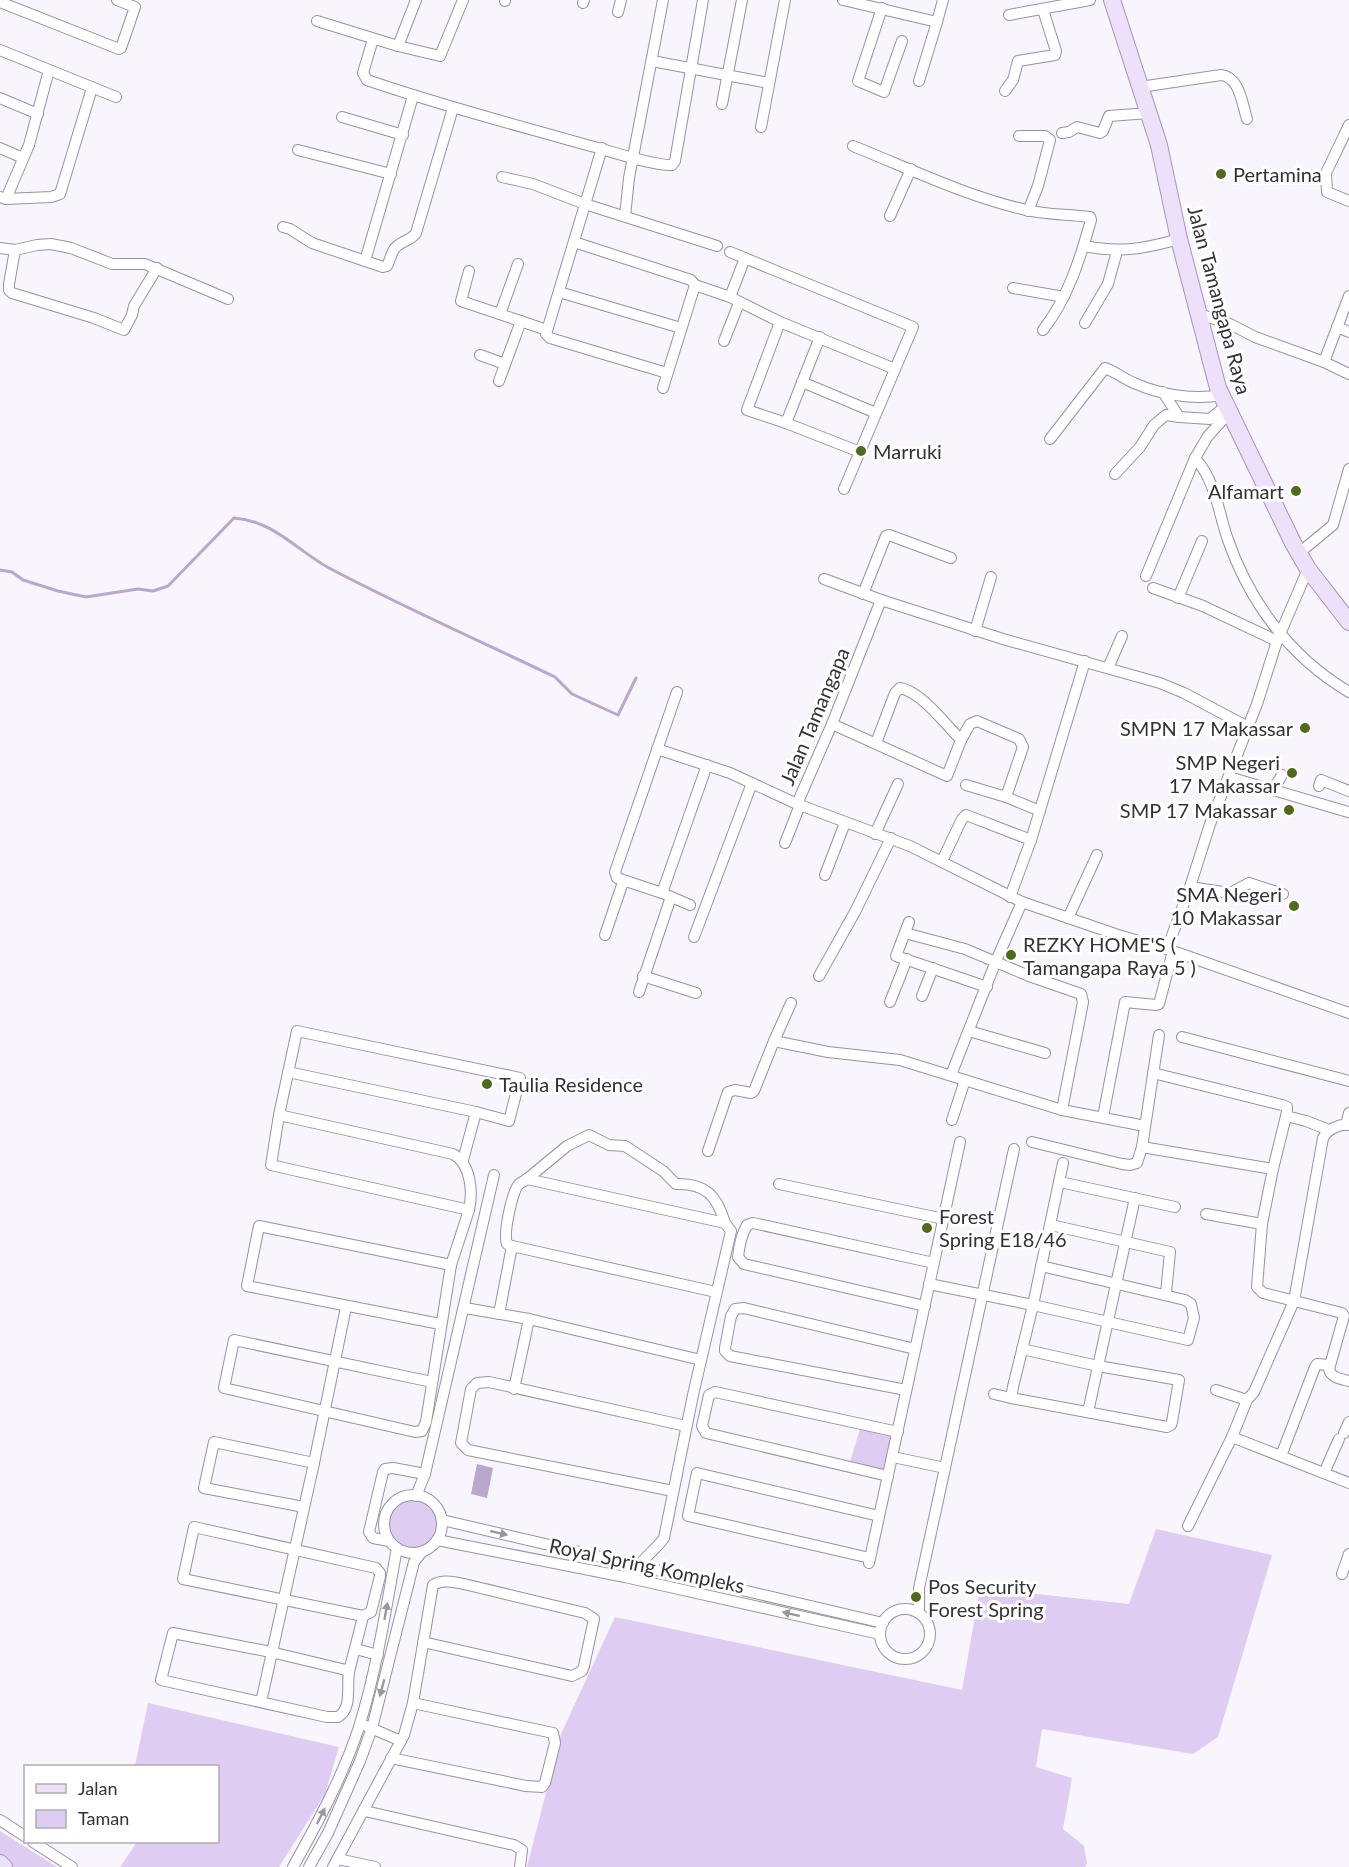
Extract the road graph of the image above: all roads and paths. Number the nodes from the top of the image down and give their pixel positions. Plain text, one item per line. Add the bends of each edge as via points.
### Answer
1 (117, 0) edge
2 (416, 0) edge
3 (463, 0) edge
4 (621, 0) edge
5 (663, 0) edge
6 (703, 0) edge
7 (742, 0) edge
8 (785, 0) edge
9 (843, 0) edge
10 (943, 0) edge
11 (1090, 0) edge
12 (1112, 0) edge
13 (0, 2) edge
14 (136, 4) edge
15 (885, 6) edge
16 (1043, 10) junction
17 (618, 12) dead end
18 (1009, 15) dead end
19 (317, 21) dead end
20 (937, 22) junction
21 (373, 39) junction
22 (902, 40) dead end
23 (398, 46) junction
24 (0, 50) edge
25 (652, 61) junction
26 (691, 68) junction
27 (49, 70) junction
28 (728, 75) junction
29 (919, 81) dead end
30 (769, 83) junction
31 (1140, 87) junction
32 (92, 88) junction
33 (1005, 91) dead end
34 (413, 96) junction
35 (116, 97) dead end
36 (0, 98) edge
37 (722, 104) dead end
38 (453, 108) junction
39 (1149, 113) junction
40 (38, 114) junction
41 (342, 117) dead end
42 (1247, 119) dead end
43 (1349, 125) edge
44 (761, 127) dead end
45 (1062, 133) dead end
46 (403, 135) junction
47 (1019, 136) dead end
48 (854, 146) dead end
49 (0, 148) edge
50 (602, 148) junction
51 (298, 150) dead end
52 (634, 157) junction
53 (23, 158) junction
54 (911, 169) junction
55 (391, 174) junction
56 (502, 177) dead end
57 (2, 199) edge
58 (1349, 201) edge
59 (585, 204) junction
60 (1028, 211) junction
61 (625, 216) junction
62 (890, 216) dead end
63 (283, 227) dead end
64 (1179, 239) junction
65 (574, 242) junction
66 (717, 246) dead end
67 (1084, 246) junction
68 (0, 248) edge
69 (15, 250) junction
70 (1117, 251) junction
71 (730, 252) dead end
72 (745, 258) junction
73 (365, 261) junction
74 (518, 264) dead end
75 (157, 268) junction
76 (469, 272) dead end
77 (695, 285) junction
78 (1013, 288) dead end
79 (5, 289) edge
80 (559, 292) junction
81 (1349, 296) edge
82 (1064, 297) junction
83 (228, 299) dead end
84 (735, 300) junction
85 (500, 314) junction
86 (1199, 314) junction
87 (521, 321) junction
88 (780, 322) junction
89 (1085, 323) dead end
90 (1337, 327) junction
91 (681, 328) junction
92 (547, 330) junction
93 (1043, 330) dead end
94 (1349, 332) edge
95 (820, 337) junction
96 (724, 341) dead end
97 (480, 356) dead end
98 (1324, 362) junction
99 (505, 364) junction
100 (895, 369) junction
101 (667, 373) junction
102 (1349, 374) edge
103 (499, 381) dead end
104 (802, 382) junction
105 (663, 387) dead end
106 (1163, 392) junction
107 (1226, 405) junction
108 (876, 413) junction
109 (1179, 417) junction
110 (786, 423) junction
111 (1050, 439) dead end
112 (860, 452) junction
113 (1195, 458) junction
114 (1349, 469) edge
115 (1114, 474) dead end
116 (844, 489) dead end
117 (1202, 542) dead end
118 (1299, 553) junction
119 (951, 558) dead end
120 (1308, 569) junction
121 (1146, 576) dead end
122 (991, 577) dead end
123 (824, 579) dead end
124 (1153, 588) dead end
125 (863, 594) junction
126 (1178, 598) junction
127 (881, 600) junction
128 (1349, 622) edge
129 (975, 631) junction
130 (1122, 636) dead end
131 (1278, 638) junction
132 (1085, 661) junction
133 (1108, 668) junction
134 (677, 692) dead end
135 (1349, 692) edge
136 (831, 724) junction
137 (1248, 727) junction
138 (961, 740) junction
139 (876, 743) junction
140 (657, 749) junction
141 (706, 765) junction
142 (1282, 775) dead end
143 (1229, 777) junction
144 (752, 783) junction
145 (898, 784) dead end
146 (966, 786) dead end
147 (1319, 786) dead end
148 (1273, 790) junction
149 (1349, 792) edge
150 (1006, 797) junction
151 (799, 804) junction
152 (1040, 811) junction
153 (1348, 812) edge
154 (845, 823) junction
155 (875, 834) junction
156 (891, 838) junction
157 (1031, 840) junction
158 (785, 843) dead end
159 (1097, 855) dead end
160 (942, 861) junction
161 (825, 875) dead end
162 (623, 882) junction
163 (1190, 887) junction
164 (1283, 894) dead end
165 (666, 895) junction
166 (1010, 897) junction
167 (1022, 902) junction
168 (690, 905) dead end
169 (1068, 918) junction
170 (909, 922) dead end
171 (905, 933) junction
172 (605, 935) dead end
173 (694, 937) dead end
174 (1170, 950) junction
175 (907, 959) junction
176 (996, 961) junction
177 (933, 968) junction
178 (644, 976) junction
179 (819, 976) dead end
180 (987, 987) junction
181 (639, 992) dead end
182 (696, 993) dead end
183 (922, 996) dead end
184 (791, 1002) dead end
185 (890, 1002) dead end
186 (1349, 1013) edge
187 (969, 1031) junction
188 (1159, 1035) dead end
189 (1182, 1037) dead end
190 (774, 1041) junction
191 (1045, 1053) dead end
192 (288, 1072) junction
193 (1154, 1072) junction
194 (951, 1075) junction
195 (965, 1080) junction
196 (1349, 1081) edge
197 (1062, 1110) junction
198 (476, 1112) junction
199 (1349, 1113) edge
200 (279, 1115) junction
201 (1286, 1116) junction
202 (1103, 1117) junction
203 (952, 1120) dead end
204 (1145, 1125) junction
205 (1347, 1125) edge
206 (1329, 1130) junction
207 (960, 1142) dead end
208 (1032, 1142) dead end
209 (1142, 1147) junction
210 (1014, 1149) dead end
211 (708, 1151) dead end
212 (463, 1160) junction
213 (1063, 1163) dead end
214 (1273, 1169) junction
215 (494, 1175) dead end
216 (527, 1179) junction
217 (1060, 1182) junction
218 (779, 1184) dead end
219 (1135, 1198) junction
220 (1175, 1206) dead end
221 (469, 1210) junction
222 (1206, 1214) dead end
223 (944, 1219) junction
224 (725, 1223) junction
225 (1051, 1224) junction
226 (1262, 1224) junction
227 (1126, 1242) junction
228 (512, 1246) junction
229 (934, 1263) junction
230 (451, 1265) junction
231 (1041, 1266) junction
232 (929, 1284) junction
233 (1117, 1284) junction
234 (447, 1288) junction
235 (716, 1292) junction
236 (467, 1293) junction
237 (983, 1294) junction
238 (1164, 1295) junction
239 (1294, 1301) junction
240 (444, 1302) junction
241 (1033, 1305) junction
242 (346, 1306) junction
243 (925, 1306) junction
244 (465, 1307) junction
245 (499, 1314) junction
246 (529, 1319) junction
247 (1108, 1322) junction
248 (440, 1324) junction
249 (915, 1348) junction
250 (1022, 1349) junction
251 (701, 1360) junction
252 (334, 1362) junction
253 (1330, 1365) junction
254 (1098, 1366) junction
255 (1349, 1381) edge
256 (432, 1382) junction
257 (514, 1389) junction
258 (906, 1390) junction
259 (1216, 1390) dead end
260 (994, 1394) dead end
261 (1011, 1398) junction
262 (1248, 1400) junction
263 (324, 1411) junction
264 (1088, 1412) junction
265 (1349, 1422) edge
266 (686, 1426) junction
267 (897, 1432) junction
268 (1232, 1437) junction
269 (1281, 1456) junction
270 (892, 1457) junction
271 (314, 1463) junction
272 (945, 1468) junction
273 (1324, 1473) junction
274 (424, 1474) junction
275 (888, 1476) junction
276 (1349, 1483) edge
277 (673, 1491) junction
278 (416, 1496) junction
279 (304, 1507) junction
280 (879, 1516) junction
281 (442, 1520) junction
282 (1188, 1526) dead end
283 (437, 1540) junction
284 (393, 1545) junction
285 (294, 1550) junction
286 (422, 1552) junction
287 (1349, 1554) edge
288 (638, 1565) junction
289 (1342, 1574) dead end
290 (625, 1577) junction
291 (919, 1588) junction
292 (283, 1599) junction
293 (904, 1609) junction
294 (919, 1613) junction
295 (363, 1616) junction
296 (882, 1628) junction
297 (360, 1632) junction
298 (381, 1638) junction
299 (423, 1642) junction
300 (356, 1649) junction
301 (271, 1652) junction
302 (378, 1654) junction
303 (349, 1668) junction
304 (261, 1702) junction
305 (413, 1703) junction
306 (360, 1724) junction
307 (372, 1728) junction
308 (401, 1741) junction
309 (391, 1758) junction
310 (364, 1811) junction
311 (0, 1820) edge
312 (24, 1836) edge
313 (35, 1843) edge
314 (0, 1863) edge
315 (336, 1863) edge
316 (4, 1867) edge
317 (72, 1867) edge
318 (293, 1867) edge
319 (309, 1867) edge
320 (375, 1867) edge
321 (520, 1867) edge

1 - 14 street
2 - 23 street
3 - 23 street via 440,56
4 - 17 street
5 - 25 street
6 - 26 street
7 - 28 street
8 - 30 street
9 - 15 street
10 - 20 street
11 - 16 street
12 - 31 main road, Jalan Tamangapa Raya
13 - 14 street via 117,49 121,48
15 - 20 street
15 - 22 street via 858,81 884,92
16 - 18 street
16 - 33 street via 1055,55 1018,60 1013,80
19 - 21 street
20 - 29 street
21 - 23 street
21 - 34 street via 364,78
24 - 27 street
25 - 26 street
25 - 52 street
26 - 28 street
26 - 52 street via 674,163 665,165
27 - 32 street
27 - 40 street
28 - 30 street
28 - 37 street
30 - 44 street
31 - 39 main road, Jalan Tamangapa Raya
31 - 42 street via 1229,76
32 - 35 street
32 - 57 street via 60,194
34 - 38 street
34 - 46 street
36 - 40 street
38 - 50 street
38 - 73 street via 414,236 394,249 387,266
39 - 45 street via 1109,116 1100,133 1077,127
39 - 64 main road, Jalan Tamangapa Raya
40 - 53 street
41 - 46 street
43 - 58 street via 1326,173 1327,192
46 - 55 street
47 - 60 street via 1045,136 1050,140
48 - 54 street
49 - 53 street
50 - 52 street
50 - 59 street
51 - 55 street
52 - 61 street
53 - 57 street
54 - 60 street via 962,191
54 - 62 street
55 - 73 street
56 - 59 street
59 - 61 street
59 - 65 street
60 - 67 street via 1090,216
61 - 66 street
63 - 73 street via 308,241
64 - 70 street
64 - 86 main road, Jalan Tamangapa Raya
65 - 77 street via 691,280
65 - 80 street
67 - 70 street
67 - 82 street
68 - 69 street
69 - 75 street via 59,245 112,264
69 - 79 street
70 - 89 street via 1108,284
71 - 72 street
72 - 84 street
72 - 100 street via 913,327
74 - 85 street
75 - 79 street via 124,330
75 - 83 street
76 - 85 street via 461,300
77 - 84 street
77 - 91 street
78 - 82 street
80 - 91 street
80 - 92 street
81 - 90 street
82 - 93 street
84 - 88 street
84 - 96 street
85 - 87 street
86 - 98 street
86 - 107 main road, Jalan Tamangapa Raya
87 - 92 street
87 - 99 street
88 - 95 street
88 - 110 street via 747,410
90 - 94 street
90 - 98 street
91 - 101 street
92 - 101 street via 550,338
95 - 100 street
95 - 104 street
97 - 99 street
98 - 102 street
99 - 103 street
100 - 108 street
101 - 105 street
104 - 108 street
104 - 110 street
106 - 107 street
106 - 109 street
106 - 111 street via 1104,369
107 - 109 street via 1210,419
107 - 113 street
107 - 118 main road, Jalan Tamangapa Raya
108 - 112 street
109 - 115 street via 1166,415 1154,425 1140,447
110 - 112 street
112 - 116 street
113 - 121 street
113 - 131 street via 1207,471 1240,571
114 - 118 street via 1333,525
117 - 126 street
118 - 120 main road, Jalan Tamangapa Raya
119 - 125 street via 886,536
120 - 128 main road, Jalan Tamangapa Raya
120 - 131 street
122 - 129 street
123 - 125 street
124 - 126 street
125 - 127 street
126 - 131 street
127 - 129 street
127 - 136 street, Jalan Tamangapa
129 - 132 street
130 - 133 street
131 - 135 street
131 - 137 street
132 - 133 street
132 - 152 street
133 - 137 street via 1184,693
134 - 140 street
136 - 139 street
136 - 151 street, Jalan Tamangapa
137 - 143 street
138 - 139 street via 947,776
138 - 139 street via 924,702 900,688
138 - 150 street via 974,721 1021,741 1023,752
140 - 141 street
140 - 162 street via 615,872
141 - 144 street
141 - 165 street
142 - 148 street
143 - 148 street
143 - 163 street
144 - 151 street
144 - 173 street
145 - 155 street
146 - 150 street
147 - 149 street via 1321,780
148 - 153 street
150 - 152 street
151 - 154 street, Jalan Tamangapa
151 - 158 street
152 - 157 street
154 - 155 street, Jalan Tamangapa
154 - 161 street
155 - 156 street, Jalan Tamangapa
156 - 160 street, Jalan Tamangapa
156 - 179 street
157 - 160 street via 966,815
157 - 166 street
159 - 169 street
160 - 166 street, Jalan Tamangapa
162 - 165 street
162 - 172 street
163 - 164 street via 1230,892 1249,883
163 - 174 street
165 - 168 street
165 - 178 street
166 - 167 street, Jalan Tamangapa
167 - 169 street, Jalan Tamangapa
167 - 176 street
169 - 174 street, Jalan Tamangapa
170 - 171 street
171 - 175 street via 896,954
171 - 176 street
174 - 186 street, Jalan Tamangapa
174 - 202 street via 1159,1004 1125,1002
175 - 177 street
175 - 185 street
176 - 180 street
176 - 197 street via 1079,992 1083,997
177 - 180 street
177 - 183 street
178 - 181 street
178 - 182 street
180 - 187 street
184 - 190 street
187 - 191 street
187 - 194 street
188 - 193 street
189 - 196 street
190 - 194 street via 900,1060
190 - 211 street via 754,1091 728,1092
192 - 198 street
192 - 198 street via 297,1031 520,1078 509,1121
192 - 200 street
193 - 201 street via 1285,1106
193 - 204 street
194 - 195 street
195 - 197 street
195 - 203 street
197 - 202 street
198 - 212 street
199 - 205 street
200 - 212 street via 453,1154
200 - 221 street via 271,1166
201 - 206 street
201 - 214 street
202 - 204 street
204 - 209 street
205 - 206 street
206 - 239 street via 1320,1150
207 - 223 street
208 - 209 street via 1130,1165 1137,1163
209 - 214 street
210 - 237 street
212 - 221 street via 471,1195
213 - 217 street
214 - 226 street
215 - 236 street
216 - 224 street
216 - 224 street via 567,1146 589,1135 609,1145 626,1146 676,1184 693,1184 708,1192 720,1205
216 - 228 street via 515,1190 505,1233 507,1244
217 - 219 street
217 - 225 street
218 - 223 street
219 - 220 street
219 - 227 street
221 - 230 street
222 - 226 street
223 - 229 street
224 - 235 street via 730,1236
225 - 227 street
225 - 231 street
226 - 239 street via 1257,1287 1263,1293
227 - 233 street
227 - 238 street via 1170,1252
228 - 235 street
228 - 245 street
229 - 232 street
229 - 243 street via 753,1223 744,1229 739,1251 738,1257 744,1264
230 - 234 street
230 - 242 street via 259,1226 247,1286
231 - 233 street
231 - 241 street
232 - 237 street
232 - 243 street
233 - 238 street
233 - 247 street
234 - 236 street
234 - 240 street
235 - 251 street
236 - 244 street
237 - 241 street
237 - 272 street
238 - 247 street via 1191,1304 1194,1318 1188,1340
239 - 253 street via 1344,1316
239 - 262 street
240 - 244 street
240 - 248 street
241 - 247 street
241 - 250 street
242 - 248 street
242 - 252 street
243 - 249 street
244 - 245 street
244 - 274 street
245 - 246 street
246 - 251 street
246 - 257 street
247 - 254 street
248 - 256 street
249 - 258 street
249 - 258 street via 744,1308 735,1309 731,1316 725,1348 730,1356
250 - 254 street
250 - 261 street
251 - 266 street
252 - 256 street
252 - 263 street
252 - 263 street via 234,1340 224,1388
253 - 255 street via 1334,1377
253 - 269 street via 1315,1367
254 - 264 street
254 - 264 street via 1179,1380 1172,1422 1167,1427
256 - 263 street via 426,1422 419,1432
257 - 266 street
257 - 277 street via 482,1382 471,1389 463,1446
258 - 267 street
259 - 262 street
260 - 261 street
261 - 264 street
262 - 268 street
263 - 271 street
265 - 273 street
266 - 277 street
267 - 270 street
267 - 275 street via 715,1392 709,1395 702,1426 706,1433
268 - 269 street
268 - 282 street
269 - 273 street
270 - 272 street
270 - 275 street
271 - 279 street
271 - 279 street via 214,1442 204,1488
272 - 291 street
273 - 276 street
274 - 278 street
274 - 284 street via 393,1468 382,1472 369,1532 373,1538
275 - 280 street
277 - 288 street via 664,1538
278 - 281 street via 431,1502
278 - 284 street via 400,1499 388,1510 384,1525
279 - 285 street
280 - 280 street via 869,1561 688,1516 697,1473
281 - 283 street
281 -> 288 street, Royal Spring Kompleks
283 - 286 street
283 - 290 street, Royal Spring Kompleks
284 - 286 street via 409,1553
298 -> 284 street
285 - 292 street
285 - 292 street via 194,1527 183,1579
285 - 295 street via 378,1570 372,1610
286 -> 307 street via 414,1562
287 - 289 street
288 - 290 street via 636,1571
288 - 296 street, Royal Spring Kompleks via 849,1614
296 -> 290 street, Royal Spring Kompleks via 848,1627
291 - 293 street
291 - 294 street
292 - 295 street
292 - 301 street
293 - 294 street
293 - 296 street via 893,1612
294 - 296 street via 930,1636 926,1647 915,1657 893,1656 883,1645
295 - 297 street
297 - 298 street
297 - 300 street
298 - 302 street
299 - 299 street via 433,1585 438,1582 486,1589 585,1613 594,1619 584,1666 572,1676
299 - 305 street
300 - 302 street
300 - 303 street
301 - 303 street
301 - 304 street
301 - 304 street via 173,1633 161,1680
302 - 306 street
303 - 304 street via 347,1703 338,1717
305 - 308 street
305 - 309 street via 553,1733 555,1743 545,1783 542,1787 526,1786
306 - 307 street
318 -> 306 street via 324,1810
307 - 308 street
307 - 319 street via 328,1833
308 - 309 street
309 - 310 street
310 - 315 street
310 - 321 street via 514,1845 522,1850
311 - 312 street
313 - 317 street
314 - 316 main road
315 - 320 street

